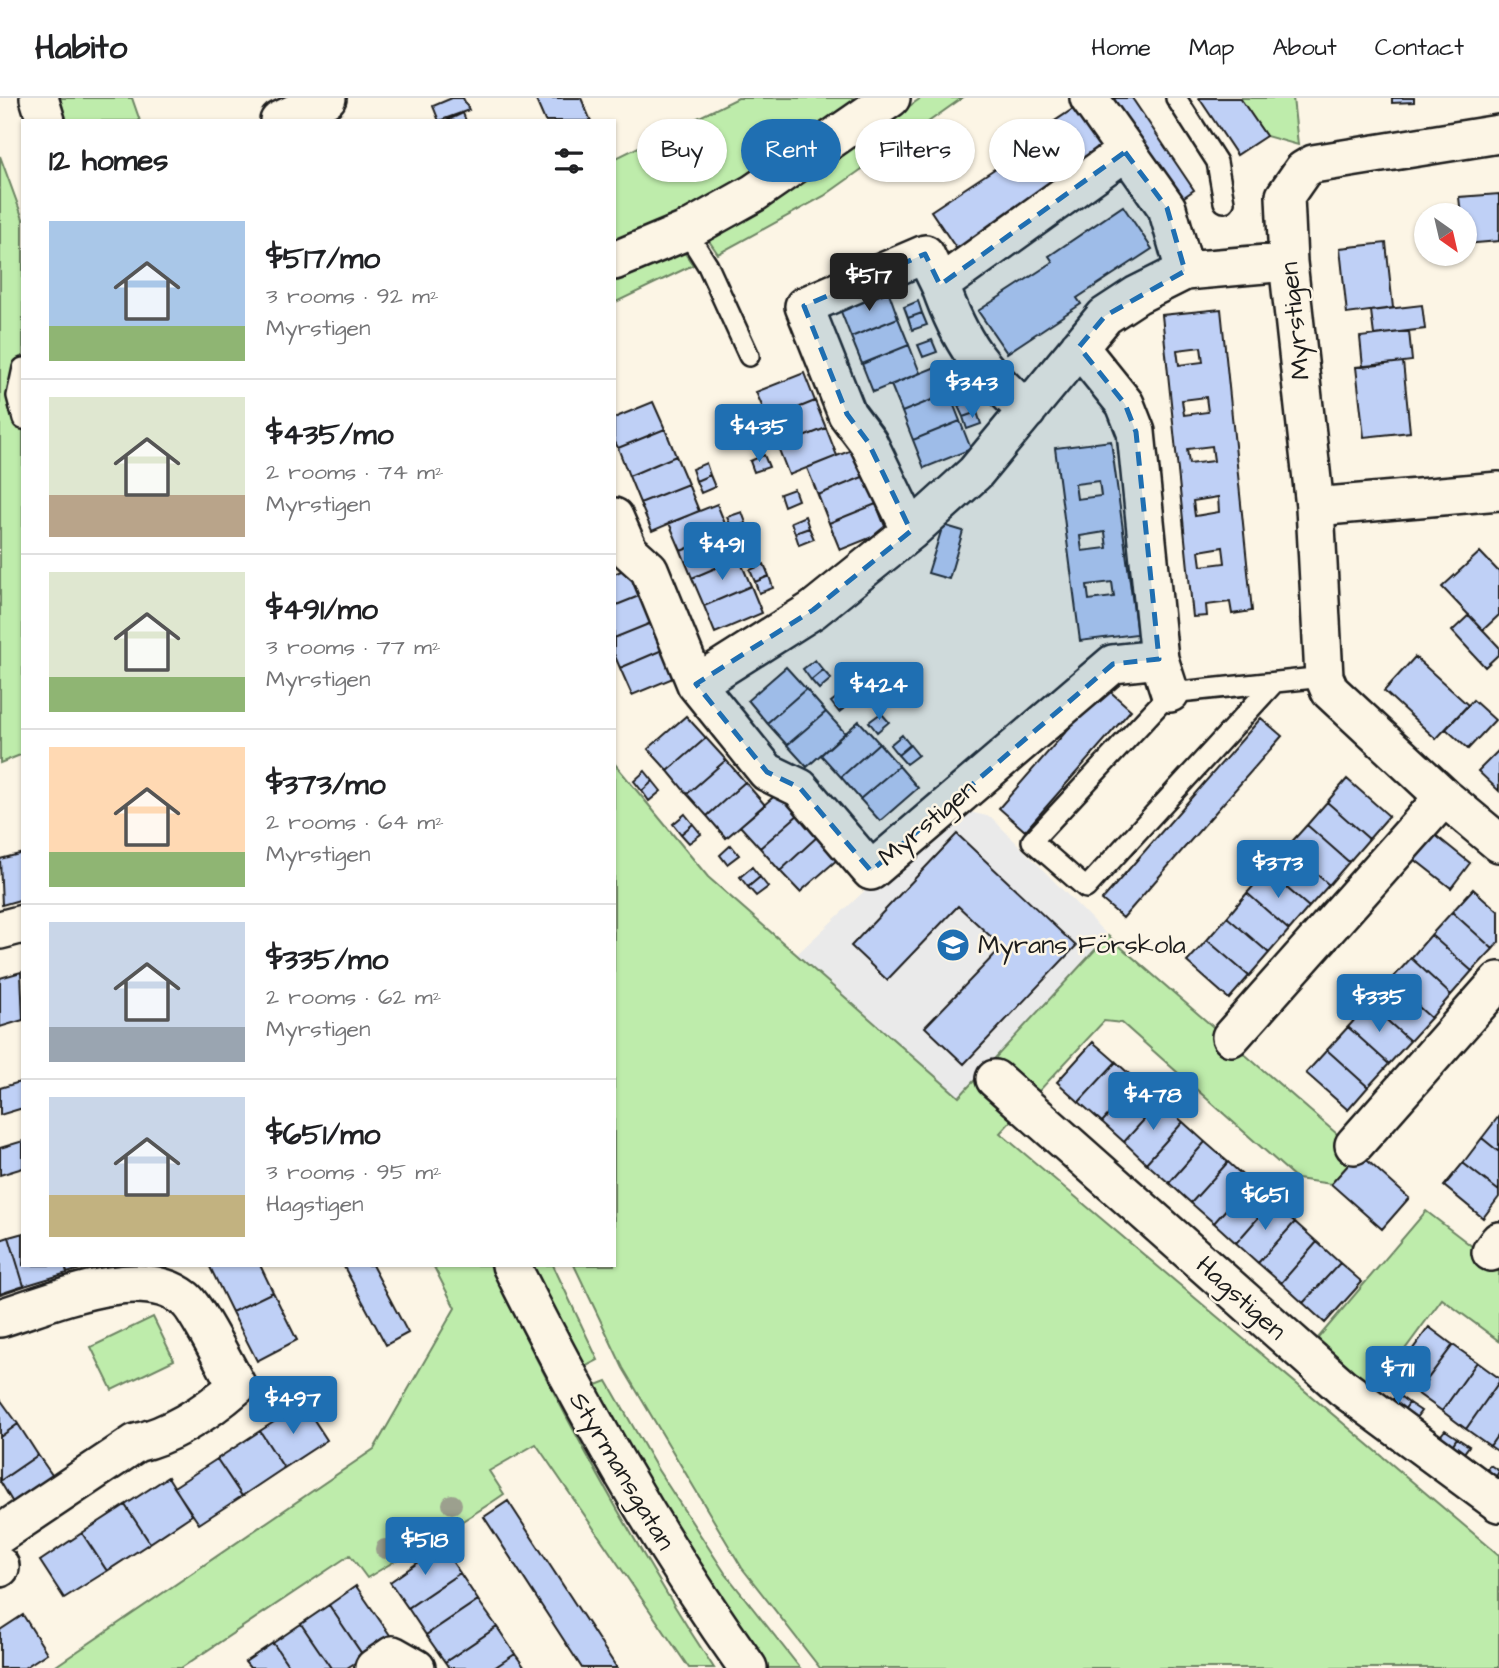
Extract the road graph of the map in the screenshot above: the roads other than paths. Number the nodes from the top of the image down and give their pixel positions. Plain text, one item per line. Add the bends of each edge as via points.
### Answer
1 (39, 98) edge
2 (272, 98) edge
3 (327, 98) edge
4 (891, 98) edge
5 (1089, 98) edge
6 (1176, 98) edge
7 (45, 119) edge
8 (277, 119) edge
9 (282, 119) edge
10 (1499, 134) edge
11 (1125, 152) junction
12 (1224, 202) dead end
13 (686, 231) junction
14 (616, 260) edge
15 (1288, 262) junction
16 (1185, 271) junction
17 (940, 285) junction
18 (1079, 347) junction
19 (749, 356) dead end
20 (21, 377) edge
21 (21, 411) edge
22 (1027, 411) junction
23 (1499, 491) edge
24 (1315, 508) junction
25 (616, 522) edge
26 (911, 531) junction
27 (1159, 659) junction
28 (1324, 677) junction
29 (1274, 683) junction
30 (696, 684) junction
31 (1170, 693) junction
32 (1444, 797) junction
33 (1499, 843) edge
34 (21, 925) edge
35 (0, 930) edge
36 (1499, 981) edge
37 (1231, 1037) dead end
38 (995, 1079) dead end
39 (1354, 1145) dead end
40 (512, 1267) edge
41 (0, 1318) edge
42 (1499, 1503) edge
43 (0, 1534) edge
44 (374, 1668) edge
45 (416, 1668) edge
46 (748, 1668) edge

1 - 7 street
2 - 8 street
3 - 9 street
4 - 13 street via 754,193
5 - 11 street
6 - 12 lane via 1217,162
10 - 15 street, Myrstigen via 1312,164 1285,196
11 - 16 street via 1167,208
11 - 17 street
13 - 14 street
13 - 19 lane via 708,266
15 - 16 street
15 - 24 street, Myrstigen
16 - 18 street via 1105,316
17 - 22 street via 966,347
17 - 26 street via 925,254 804,306 847,414 868,442
18 - 22 street
18 - 27 street via 1125,404 1136,432
20 - 21 lane via 17,396
22 - 26 street via 975,473
23 - 24 street
24 - 28 street, Myrstigen
25 - 30 street, Myrstigen via 629,551 649,569
26 - 30 street via 813,610
27 - 30 street, Myrstigen via 1113,664 871,871 800,788 766,772
27 - 31 street
28 - 29 lane
28 - 32 street via 1331,691
29 - 31 lane
29 - 31 lane via 1086,888 1032,841
32 - 33 street
32 - 37 street
34 - 35 street
36 - 39 street
38 - 42 street, Hagstigen via 1342,1387
40 - 46 street, Styrmansgatan via 572,1385 698,1599
41 - 43 street via 127,1283 157,1285 187,1299 237,1386 211,1408 169,1432 136,1443
44 - 45 street via 393,1656

